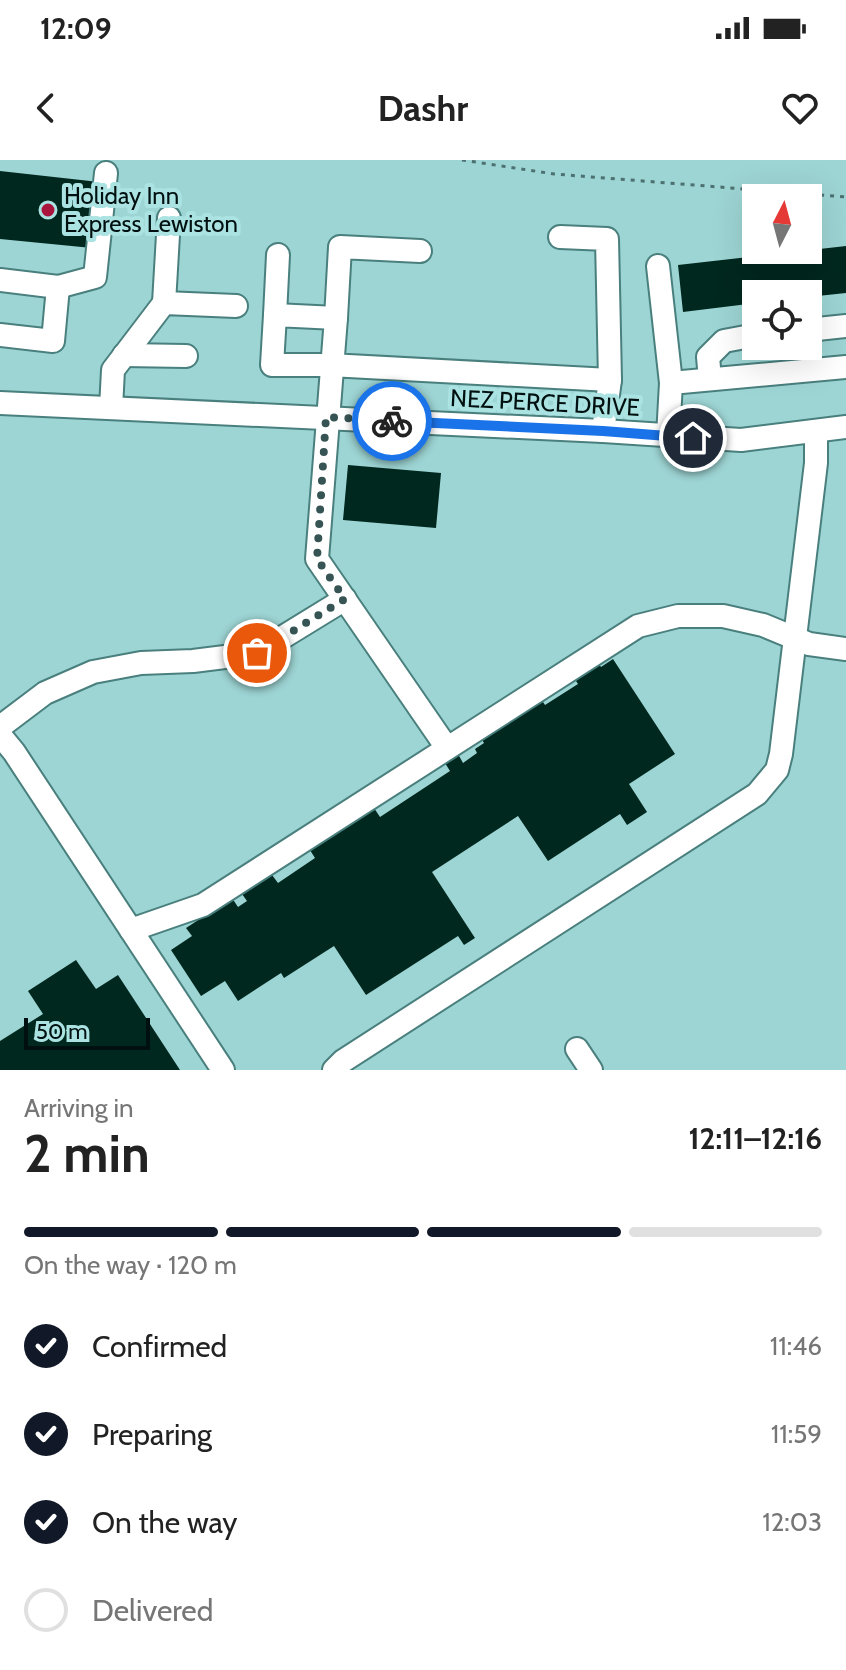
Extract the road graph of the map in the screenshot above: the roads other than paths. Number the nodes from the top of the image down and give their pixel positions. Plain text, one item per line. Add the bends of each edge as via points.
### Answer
1 (106, 173) dead end
2 (169, 218) dead end
3 (560, 237) dead end
4 (420, 251) dead end
5 (278, 255) dead end
6 (658, 266) dead end
7 (0, 280) edge
8 (58, 287) junction
9 (164, 303) junction
10 (236, 306) dead end
11 (275, 315) junction
12 (336, 318) junction
13 (846, 326) edge
14 (822, 329) edge
15 (0, 335) edge
16 (742, 338) edge
17 (124, 355) junction
18 (186, 356) dead end
19 (330, 365) junction
20 (846, 367) edge
21 (710, 379) junction
22 (610, 380) junction
23 (671, 383) junction
24 (0, 403) edge
25 (111, 408) junction
26 (326, 417) junction
27 (846, 427) edge
28 (603, 431) junction
29 (816, 431) junction
30 (668, 436) junction
31 (345, 599) junction
32 (795, 639) junction
33 (846, 649) edge
34 (0, 727) edge
35 (0, 735) edge
36 (447, 748) junction
37 (131, 930) junction
38 (577, 1049) dead end
39 (223, 1070) edge
40 (334, 1070) edge
41 (591, 1070) edge

1 - 8 street via 95,277
2 - 9 street
3 - 22 street via 607,239
4 - 12 street via 340,247
5 - 11 street
6 - 23 street
7 - 8 street
8 - 15 street via 53,341
9 - 10 street
9 - 17 street
11 - 12 street
11 - 19 street via 272,365
12 - 19 street
13 - 14 street
16 - 21 street via 724,341 708,357
17 - 18 street
17 - 25 street via 113,370
19 - 22 street
19 - 26 street
20 - 21 street
21 - 23 street
22 - 28 street
23 - 30 street
24 - 25 street, NEZ PERCE DRIVE
25 - 26 street, NEZ PERCE DRIVE
26 - 28 street, NEZ PERCE DRIVE
26 - 31 street via 317,559
27 - 29 street, NEZ PERCE DRIVE
28 - 30 street, NEZ PERCE DRIVE
29 - 30 street, NEZ PERCE DRIVE via 741,440
29 - 32 street
31 - 34 street via 257,653 93,672 45,693
31 - 36 street
32 - 33 street
32 - 36 street via 723,616 678,616 638,626
32 - 40 street via 781,754 777,770 757,794
35 - 37 street
36 - 37 street via 203,905
37 - 39 street
38 - 41 street

